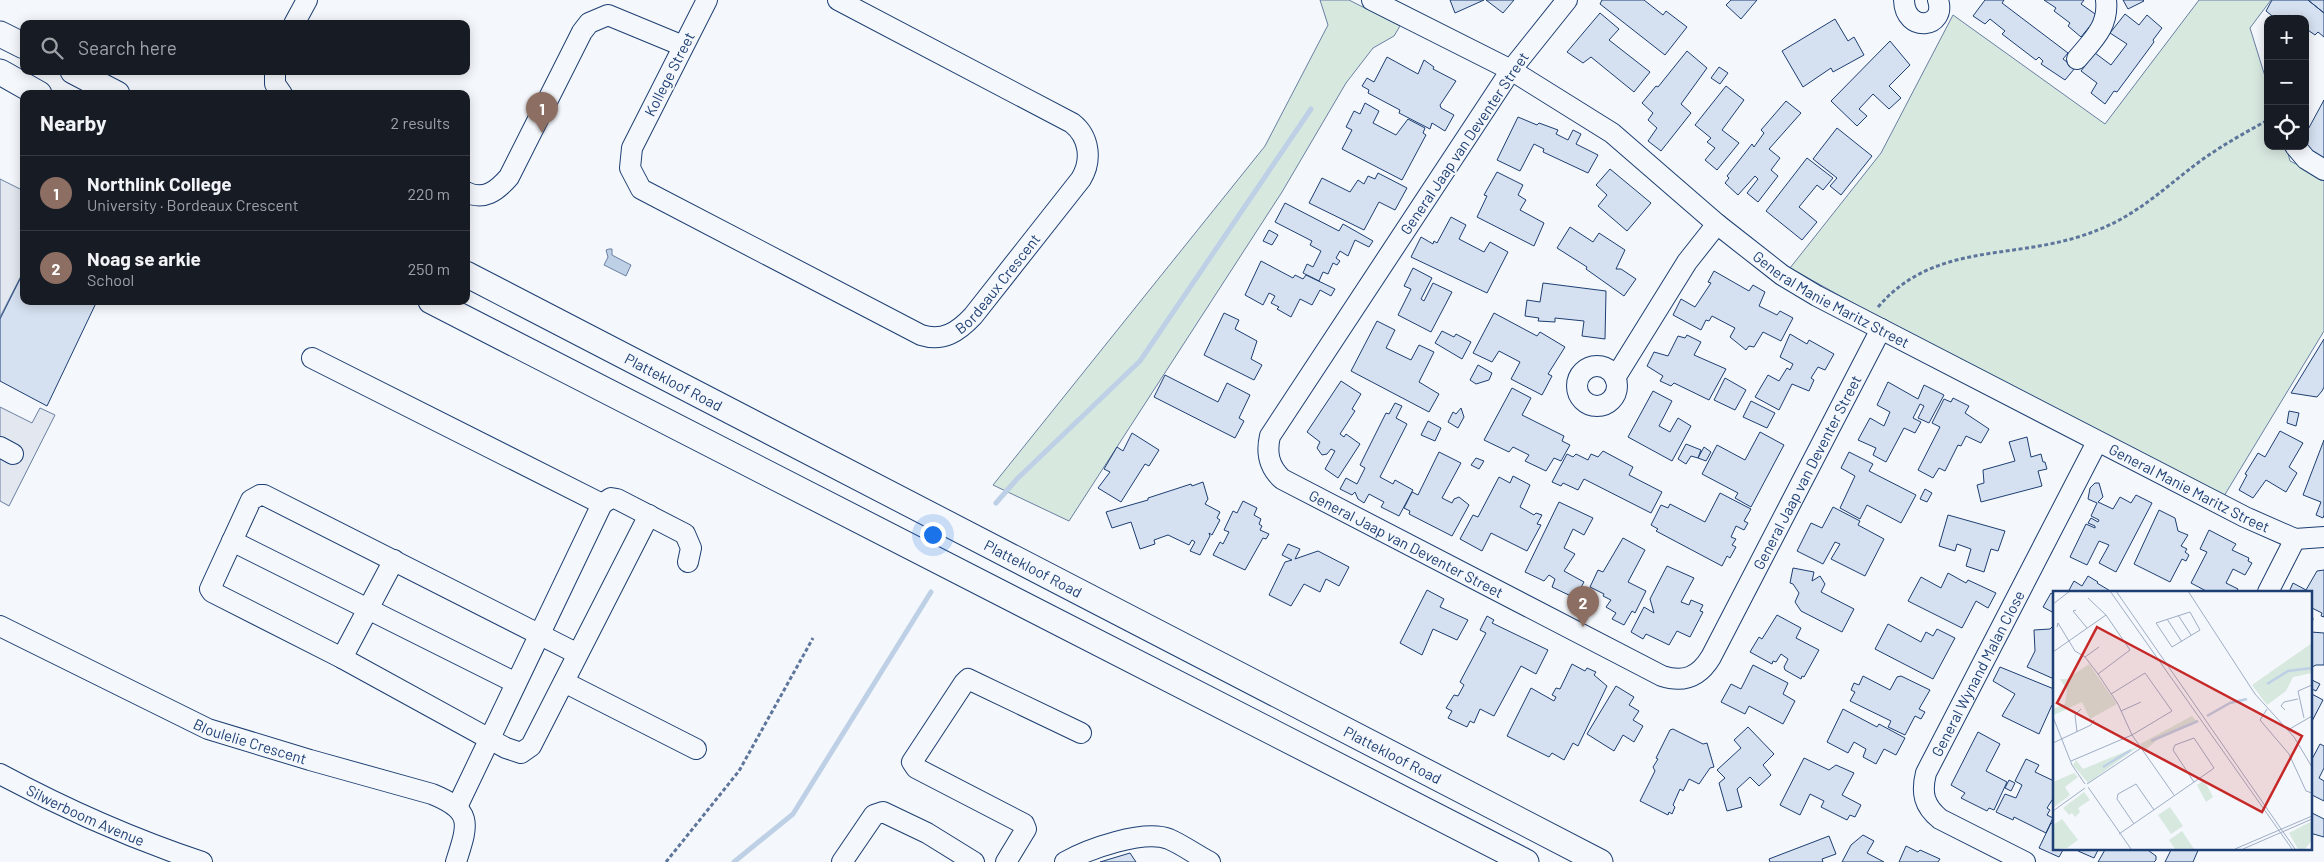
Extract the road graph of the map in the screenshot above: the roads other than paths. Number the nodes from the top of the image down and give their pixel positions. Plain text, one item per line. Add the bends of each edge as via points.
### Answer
1 (307, 0) edge
2 (707, 0) edge
3 (838, 0) edge
4 (1372, 0) edge
5 (1566, 0) edge
6 (1904, 0) edge
7 (1938, 0) edge
8 (2106, 0) edge
9 (296, 20) edge
10 (0, 34) edge
11 (20, 44) edge
12 (683, 46) junction
13 (2077, 59) dead end
14 (1511, 70) junction
15 (0, 72) edge
16 (81, 75) edge
17 (275, 75) edge
18 (32, 90) edge
19 (109, 90) edge
20 (279, 90) edge
21 (632, 148) joint
22 (2298, 150) edge
23 (2324, 170) edge
24 (470, 194) edge
25 (1716, 224) junction
26 (470, 276) edge
27 (439, 305) edge
28 (1873, 325) junction
29 (312, 358) dead end
30 (1615, 378) dead end
31 (2097, 442) junction
32 (602, 504) junction
33 (649, 515) junction
34 (2324, 537) edge
35 (2295, 539) junction
36 (232, 541) junction
37 (394, 560) junction
38 (688, 562) dead end
39 (2269, 591) edge
40 (367, 610) junction
41 (0, 626) edge
42 (539, 635) junction
43 (578, 654) junction
44 (342, 658) junction
45 (564, 682) junction
46 (516, 683) junction
47 (1081, 733) dead end
48 (490, 737) junction
49 (696, 749) dead end
50 (0, 774) edge
51 (457, 807) junction
52 (152, 854) edge
53 (202, 862) edge
54 (456, 862) edge
55 (842, 862) edge
56 (974, 862) edge
57 (1006, 862) edge
58 (1065, 862) edge
59 (1210, 862) edge
60 (1526, 862) edge
61 (1600, 862) edge
62 (2025, 862) edge

1 - 9 street
2 - 12 street, Kollege Street
3 - 21 street, Bordeaux Crescent via 1072,123 1081,130 1086,141 1088,163 1081,179 962,328 940,337 921,335 652,196 634,179 630,159
4 - 14 street, General Manie Maritz Street
5 - 14 street, General Jaap van Deventer Street
6 - 7 street via 1908,17 1921,24 1936,17 1940,11
8 - 13 street via 2108,14 2105,23
10 - 11 main road
12 - 21 street, Kollege Street
12 - 24 street via 608,15 590,23 582,32 509,177 485,196
14 - 25 street, General Manie Maritz Street via 1612,133
14 - 28 street, General Jaap van Deventer Street via 1270,436 1269,462 1282,479 1662,676 1682,680 1699,673 1711,657
15 - 18 main road
16 - 19 main road
17 - 20 street
22 - 23 street
25 - 28 street, General Manie Maritz Street via 1782,275
25 - 30 street via 1681,270
26 - 61 main road, Plattekloof Road
27 - 60 main road
28 - 31 street, General Manie Maritz Street
29 - 32 street
31 - 35 street, General Manie Maritz Street
31 - 62 street, General Wynand Malan Close via 1926,773 1922,787 1927,805 1940,820
32 - 33 street via 611,498 617,499
32 - 42 street
33 - 38 street via 685,534 690,543
33 - 43 street
34 - 35 street, General Manie Maritz Street
35 - 39 street
36 - 37 street via 251,500 264,495
36 - 40 street
36 - 44 street via 210,590
37 - 40 street
37 - 42 street
40 - 44 street
40 - 46 street
41 - 51 street, Bloulelie Crescent via 208,729 432,794
42 - 43 street
42 - 46 street
43 - 45 street
44 - 48 street
45 - 48 street via 526,752 517,752
45 - 49 street
46 - 48 street
47 - 57 street via 968,680 912,762 916,768 1024,824 1026,830
48 - 51 street
50 - 52 street, Silwerboom Avenue
51 - 54 street via 465,822
52 - 53 street, Silwerboom Avenue
55 - 56 street via 874,815 883,812 927,833
58 - 59 street via 1092,850 1154,836 1168,839

